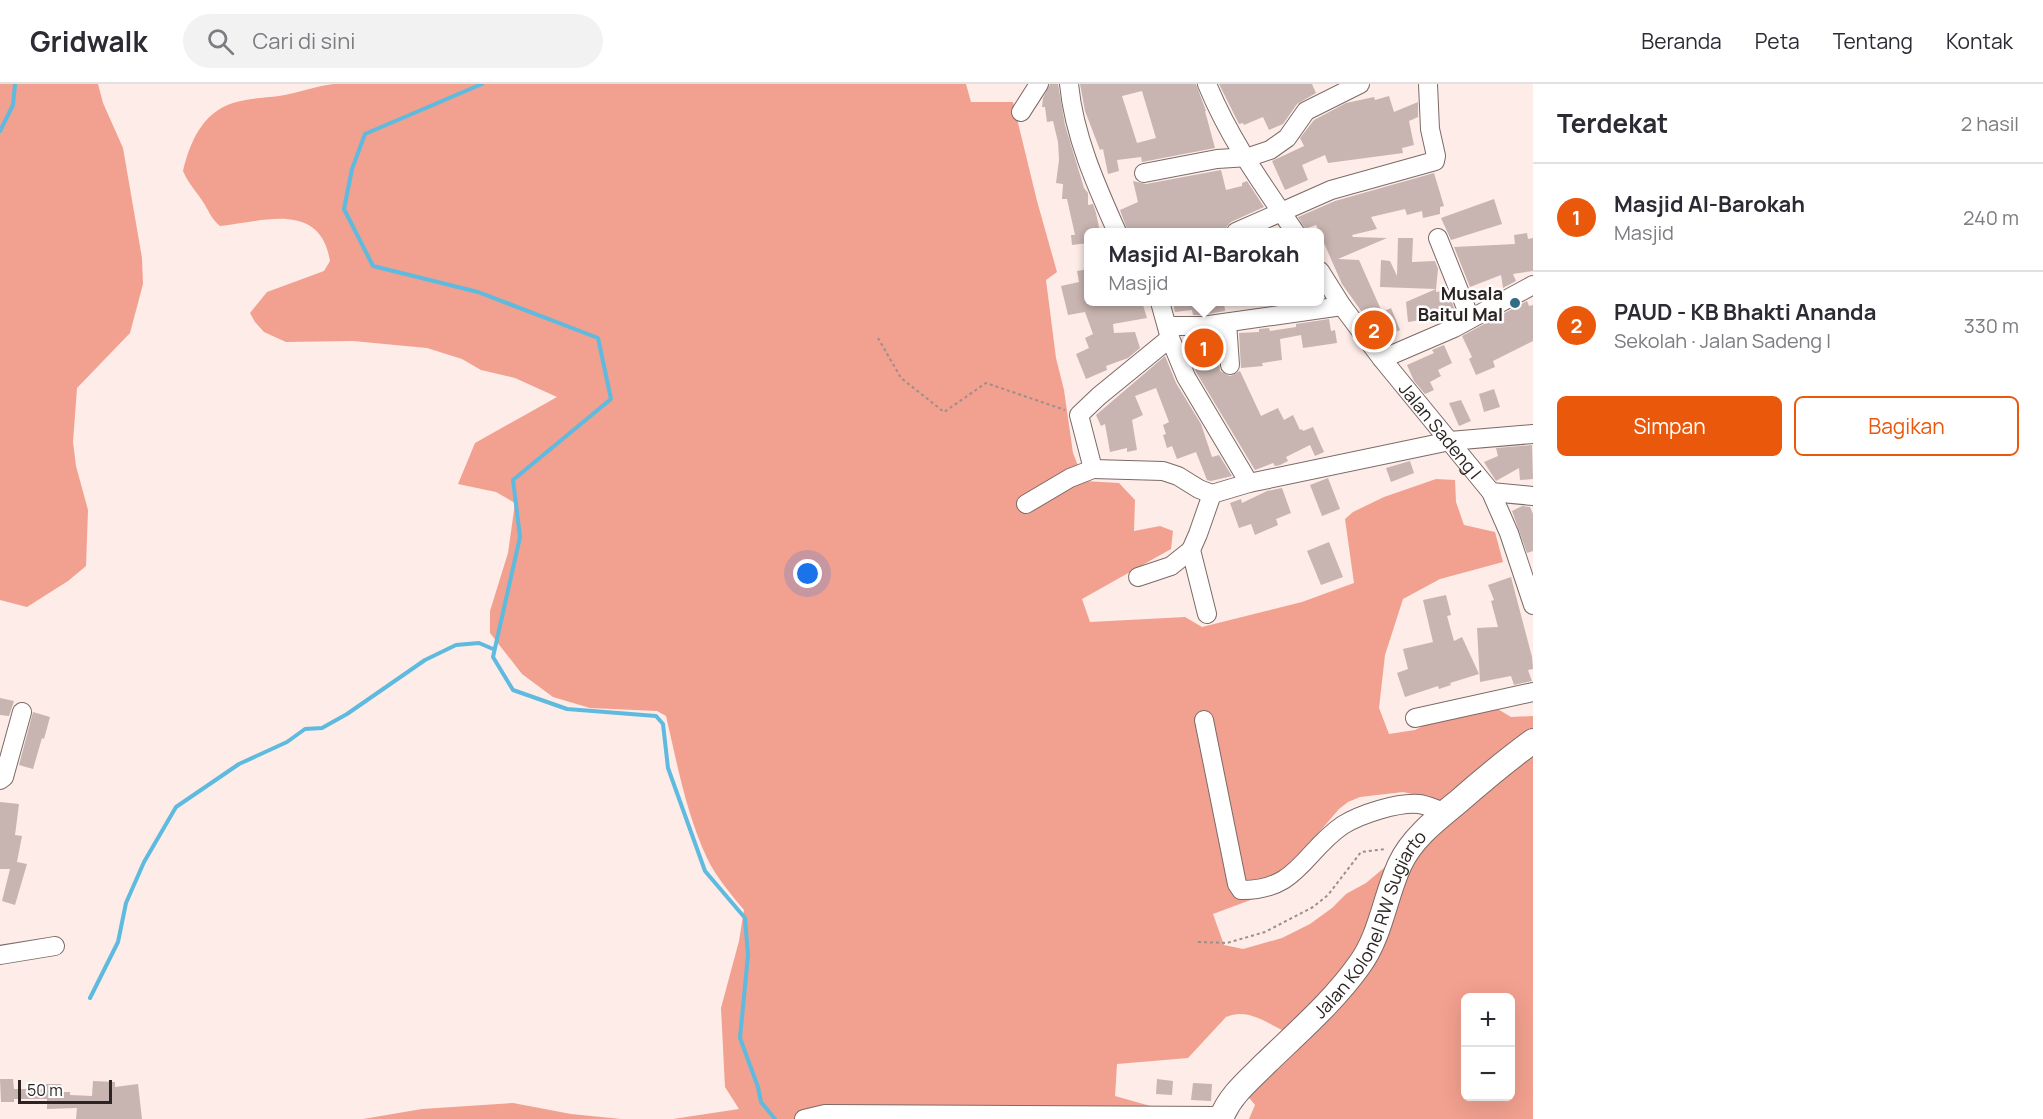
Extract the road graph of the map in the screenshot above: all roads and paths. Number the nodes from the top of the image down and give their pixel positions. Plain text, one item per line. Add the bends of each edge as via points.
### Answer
1 (1039, 84) edge
2 (1069, 84) edge
3 (1207, 84) edge
4 (1360, 84) edge
5 (1428, 84) edge
6 (1021, 111) dead end
7 (1242, 156) junction
8 (1144, 173) dead end
9 (1281, 212) junction
10 (1115, 228) edge
11 (1245, 228) edge
12 (1292, 228) edge
13 (1438, 238) dead end
14 (1324, 277) edge
15 (1533, 285) edge
16 (1161, 306) edge
17 (1342, 306) junction
18 (1470, 318) junction
19 (1227, 323) junction
20 (1169, 332) junction
21 (878, 338) dead end
22 (1382, 359) junction
23 (1230, 365) dead end
24 (1079, 415) junction
25 (1533, 434) edge
26 (1450, 441) junction
27 (1093, 469) junction
28 (1249, 483) junction
29 (1491, 492) junction
30 (1212, 494) junction
31 (1533, 496) edge
32 (1026, 504) dead end
33 (1191, 550) junction
34 (1138, 578) dead end
35 (1533, 605) edge
36 (1207, 614) dead end
37 (1533, 693) edge
38 (22, 712) dead end
39 (1415, 718) dead end
40 (1204, 720) dead end
41 (1533, 741) edge
42 (0, 780) edge
43 (1445, 812) junction
44 (1407, 851) junction
45 (1198, 942) dead end
46 (55, 946) dead end
47 (0, 955) edge
48 (1221, 1117) edge
49 (804, 1119) edge

1 - 6 street
2 - 10 street via 1071,110
3 - 7 street
4 - 7 street via 1306,111 1287,138 1270,150
5 - 9 street via 1435,161 1341,187
7 - 8 street
7 - 9 street
9 - 11 street
9 - 12 street
13 - 18 street
14 - 17 street, Jalan Sadeng I
15 - 18 street
16 - 20 street
17 - 19 street
17 - 22 street, Jalan Sadeng I
18 - 22 street
19 - 20 street
19 - 23 street
20 - 24 street
20 - 28 street via 1186,377
21 - 24 path via 901,378 944,412 986,383
22 - 26 street, Jalan Sadeng I
24 - 27 street
25 - 26 street
26 - 28 street
26 - 29 street, Jalan Sadeng I
27 - 30 street via 1162,471
27 - 32 street
28 - 30 street
29 - 31 street
29 - 35 street, Jalan Sadeng I
30 - 33 street
33 - 34 street via 1172,566
33 - 36 street
37 - 39 street
38 - 42 street
40 - 43 street via 1241,890 1281,883 1343,826 1365,815 1419,804
41 - 43 main road, Jalan Kolonel RW Sugiarto
43 - 44 main road, Jalan Kolonel RW Sugiarto
44 - 45 path via 1389,848 1361,852 1313,908 1265,932 1227,943
44 - 48 main road, Jalan Kolonel RW Sugiarto via 1374,938 1360,963 1335,994 1240,1087
46 - 47 street
48 - 49 street via 825,1114

